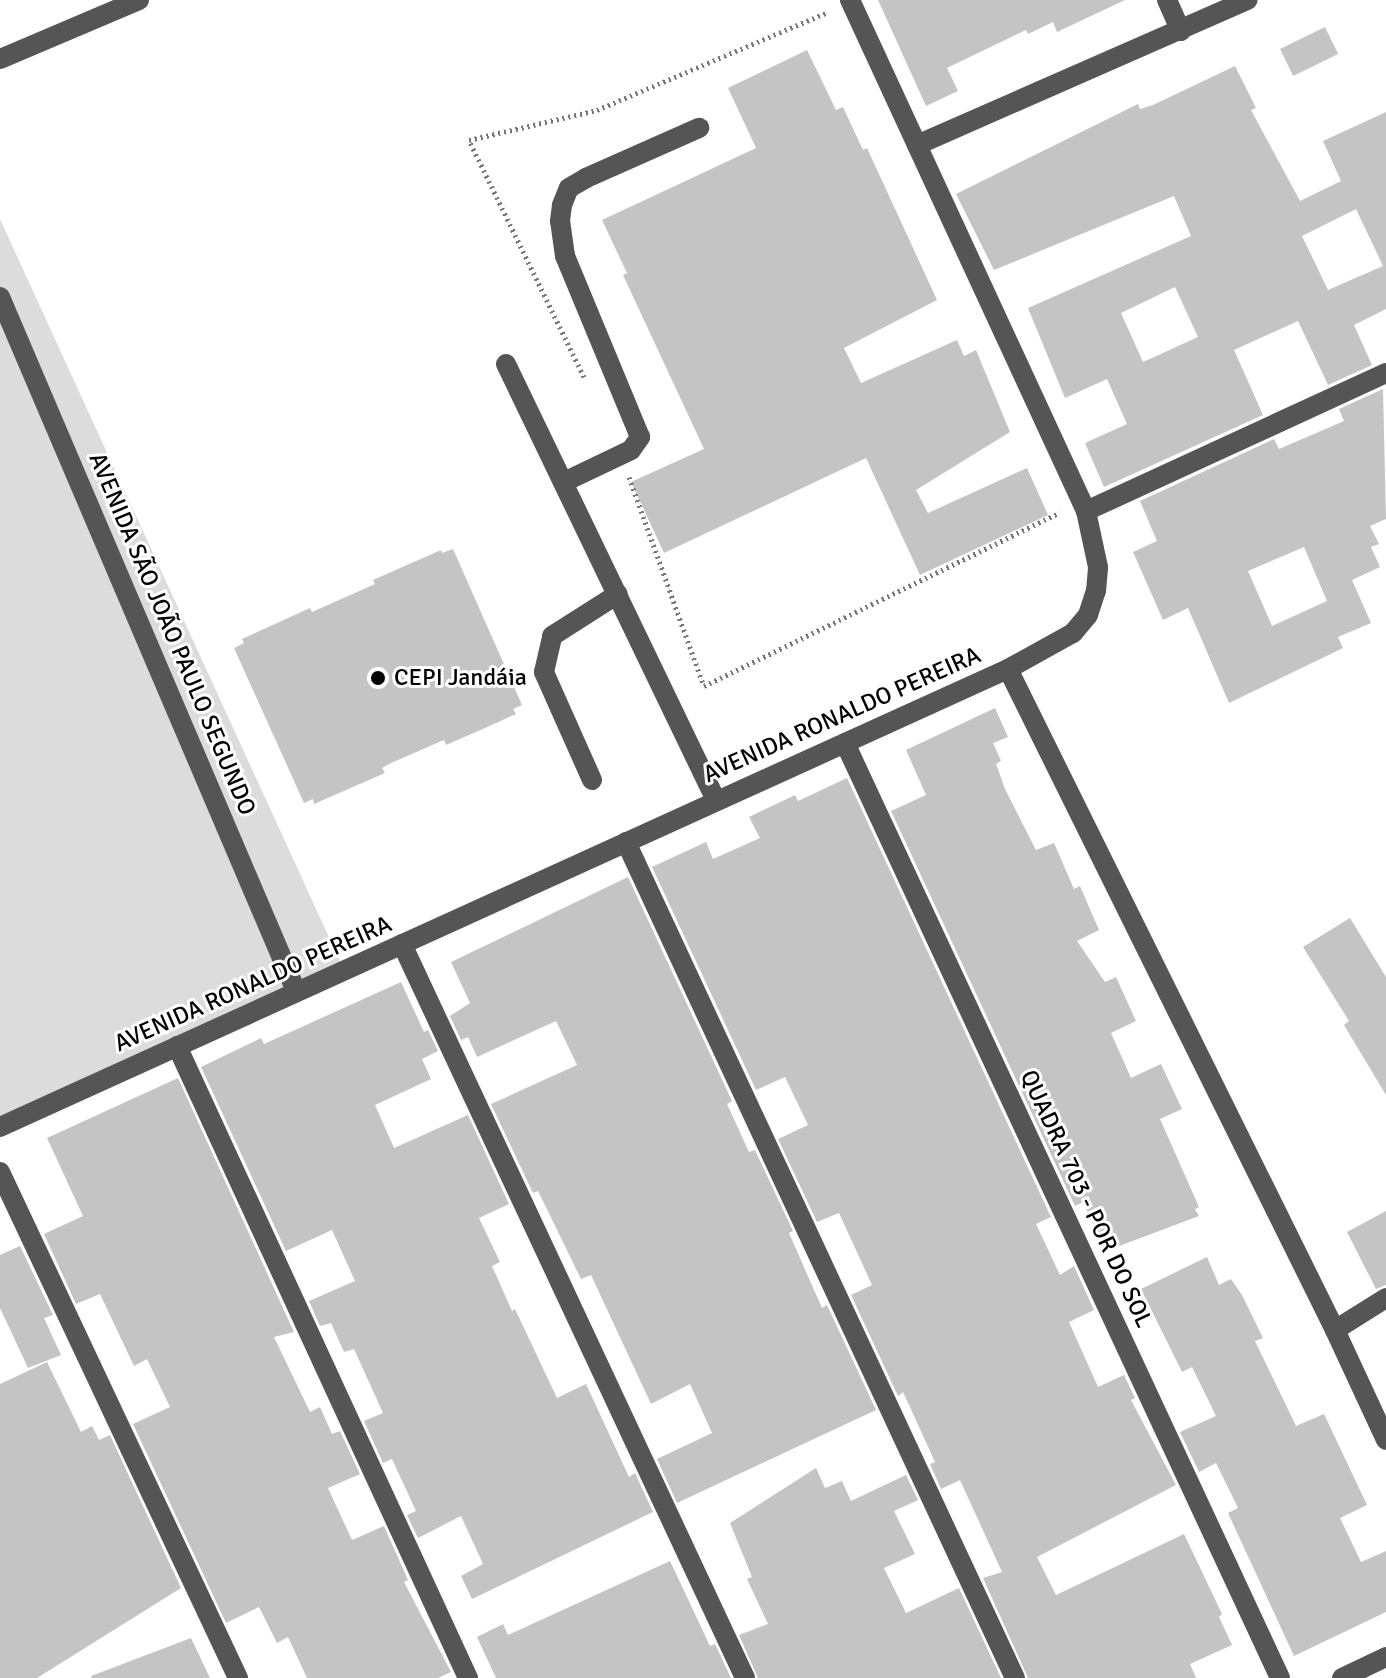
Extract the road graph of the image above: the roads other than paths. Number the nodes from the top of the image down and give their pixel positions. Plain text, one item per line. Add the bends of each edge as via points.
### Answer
1 (139, 0) edge
2 (1167, 0) edge
3 (1248, 0) edge
4 (850, 1) edge
5 (1181, 31) junction
6 (0, 59) edge
7 (699, 128) dead end
8 (917, 145) junction
9 (0, 297) edge
10 (506, 364) dead end
11 (1386, 373) edge
12 (564, 482) junction
13 (1084, 506) junction
14 (618, 594) junction
15 (1008, 669) junction
16 (845, 743) junction
17 (592, 780) dead end
18 (716, 801) junction
19 (626, 842) junction
20 (402, 944) junction
21 (296, 991) junction
22 (177, 1046) junction
23 (0, 1127) edge
24 (0, 1172) edge
25 (1386, 1298) edge
26 (1335, 1330) junction
27 (1386, 1440) edge
28 (1386, 1657) edge
29 (238, 1678) edge
30 (468, 1678) edge
31 (745, 1678) edge
32 (1015, 1678) edge
33 (1280, 1678) edge
34 (1342, 1678) edge

1 - 6 street
2 - 5 street
3 - 5 street
4 - 8 street, AVENIDA RONALDO PEREIRA
5 - 8 street
7 - 12 street via 586,178 569,188 562,205 565,256 639,430 638,444
8 - 13 street, AVENIDA RONALDO PEREIRA
9 - 21 street, AVENIDA SÃO JOÃO PAULO SEGUNDO
10 - 12 street
11 - 13 street
12 - 14 street
13 - 15 street, AVENIDA RONALDO PEREIRA via 1098,567 1088,615 1073,633
14 - 17 street via 552,636 544,672
14 - 18 street
15 - 16 street, AVENIDA RONALDO PEREIRA
15 - 26 street
16 - 18 street, AVENIDA RONALDO PEREIRA
16 - 33 street, QUADRA 703 - POR DO SOL
18 - 19 street, AVENIDA RONALDO PEREIRA
19 - 20 street, AVENIDA RONALDO PEREIRA
19 - 32 street
20 - 21 street, AVENIDA RONALDO PEREIRA
20 - 31 street
21 - 22 street, AVENIDA RONALDO PEREIRA
22 - 23 street, AVENIDA RONALDO PEREIRA
22 - 30 street
24 - 29 street
25 - 26 street
26 - 27 street
28 - 34 street

